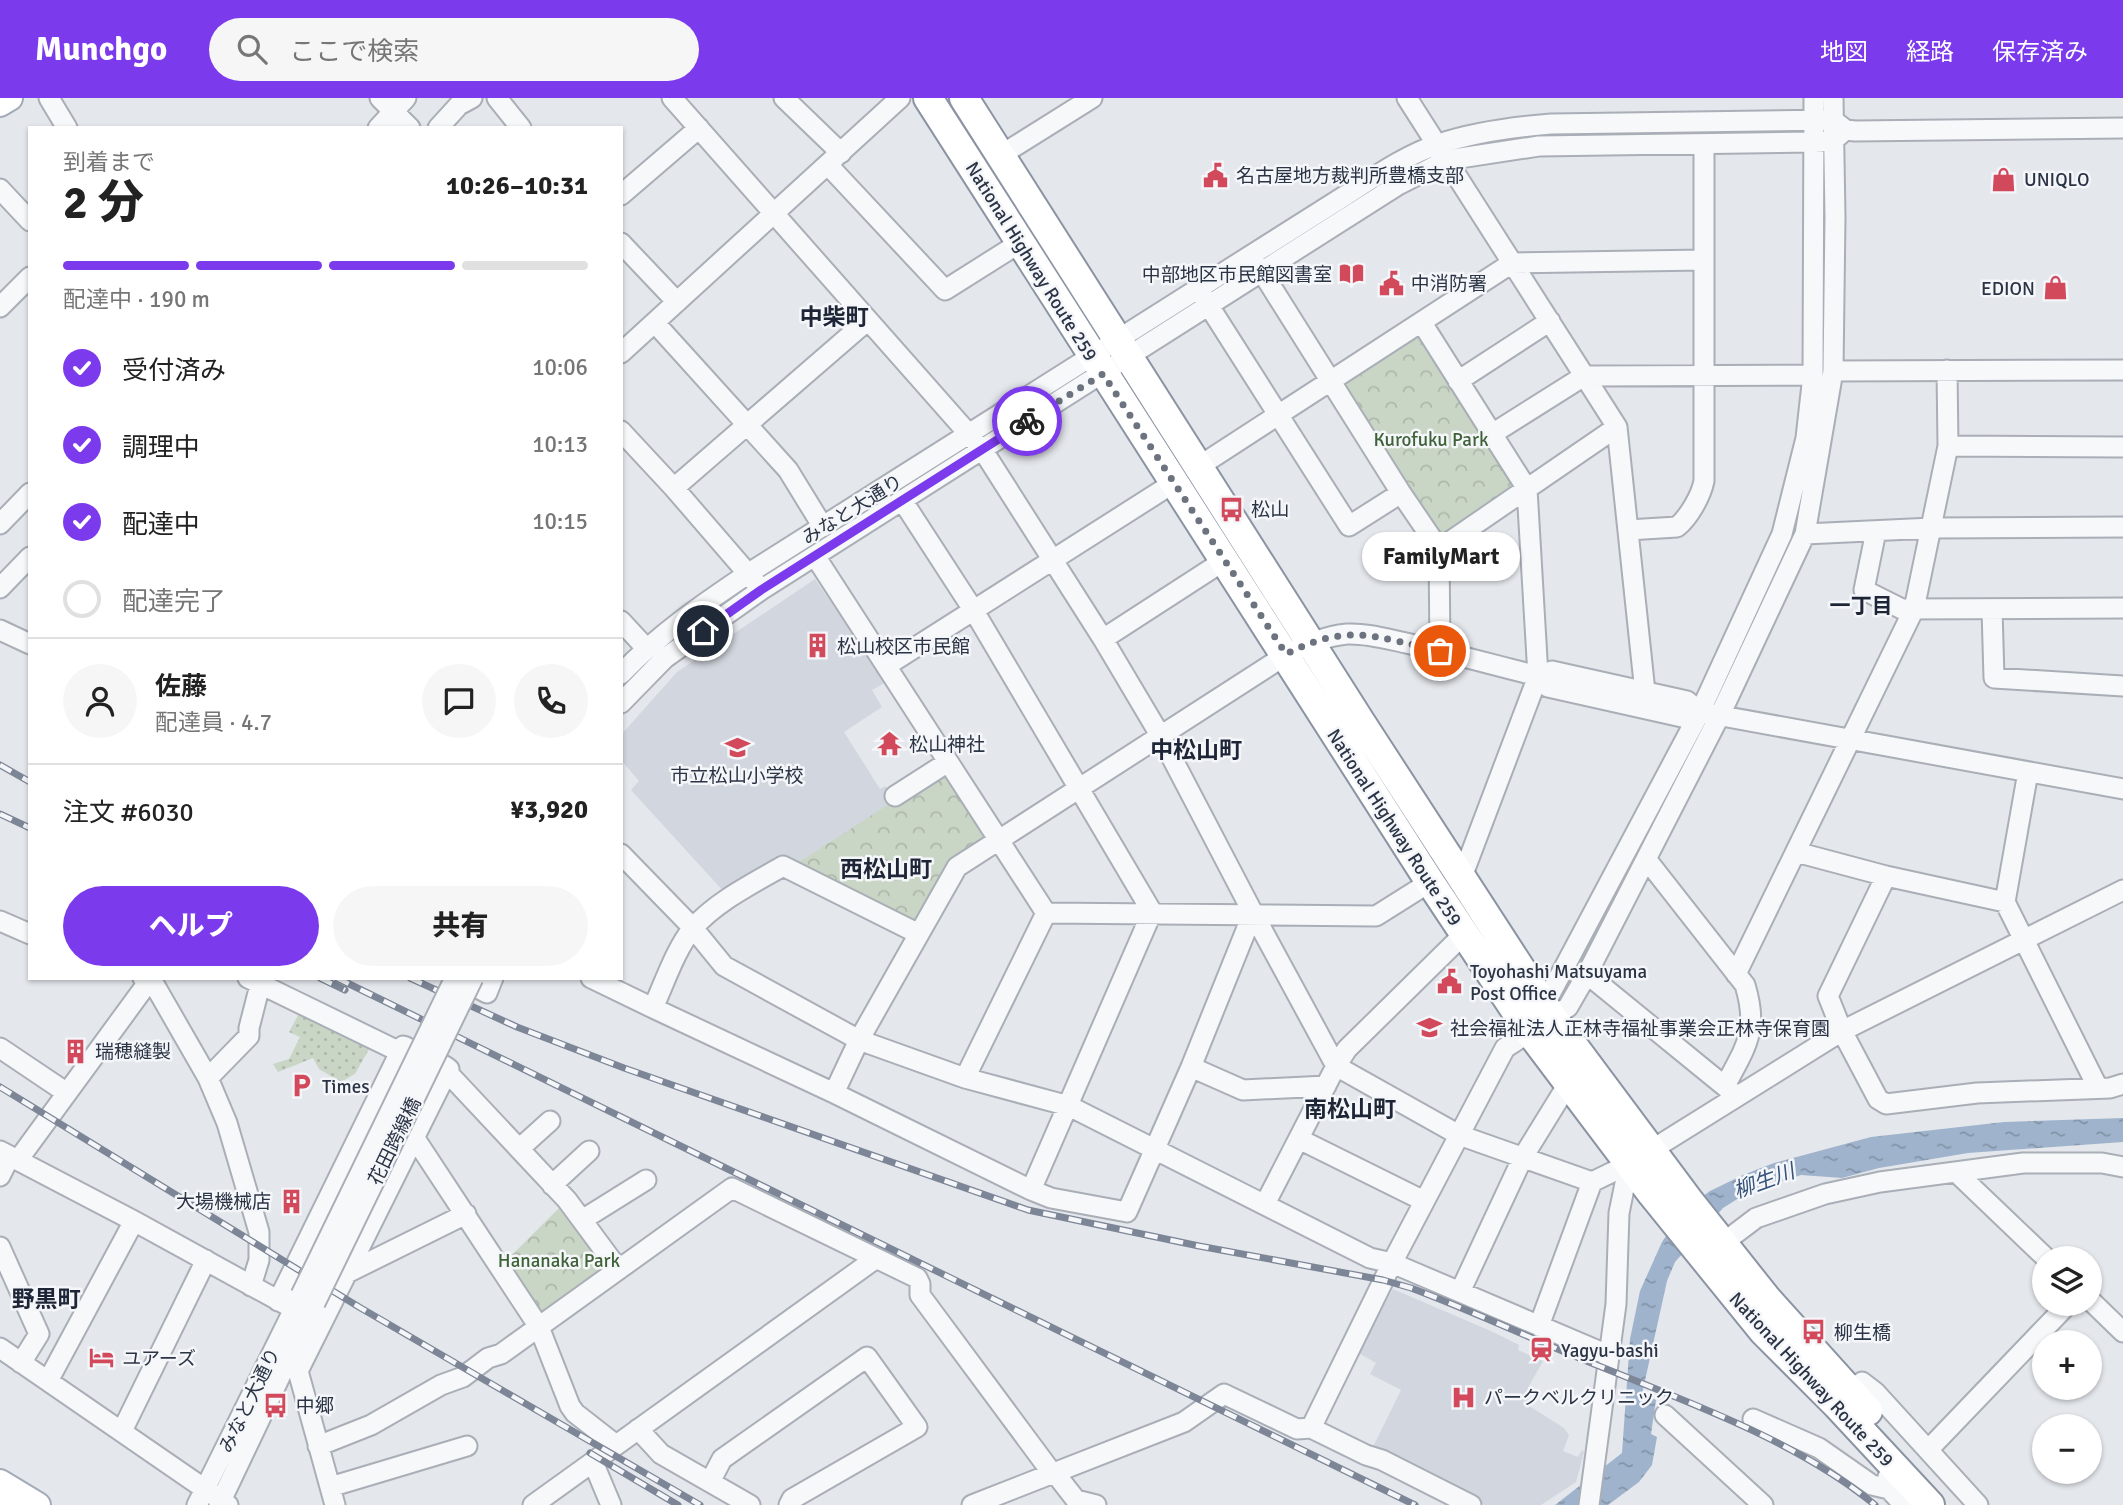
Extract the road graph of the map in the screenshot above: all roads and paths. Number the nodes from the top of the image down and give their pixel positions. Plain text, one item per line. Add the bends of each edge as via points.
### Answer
1 (10, 98) edge
2 (49, 98) edge
3 (472, 98) edge
4 (497, 98) edge
5 (672, 98) edge
6 (784, 98) edge
7 (900, 98) edge
8 (928, 98) edge
9 (964, 98) edge
10 (1092, 98) edge
11 (1407, 98) edge
12 (1814, 98) edge
13 (1833, 98) edge
14 (393, 103) edge
15 (0, 104) edge
16 (65, 126) edge
17 (378, 126) edge
18 (409, 126) edge
19 (440, 126) edge
20 (519, 126) edge
21 (699, 128) junction
22 (2123, 128) edge
23 (1828, 131) junction
24 (1703, 145) junction
25 (1442, 152) junction
26 (1001, 155) junction
27 (834, 159) junction
28 (0, 189) edge
29 (623, 193) edge
30 (1349, 205) junction
31 (7, 211) edge
32 (774, 214) junction
33 (28, 220) edge
34 (1021, 242) junction
35 (623, 245) edge
36 (1251, 255) junction
37 (1704, 260) junction
38 (1512, 263) junction
39 (1262, 273) junction
40 (28, 279) edge
41 (1198, 288) junction
42 (677, 302) junction
43 (0, 307) edge
44 (1209, 307) junction
45 (868, 320) junction
46 (1550, 321) junction
47 (655, 323) junction
48 (1422, 323) junction
49 (1123, 348) junction
50 (623, 351) edge
51 (1098, 364) junction
52 (1947, 370) junction
53 (2123, 370) edge
54 (1833, 371) junction
55 (1705, 374) junction
56 (1813, 375) junction
57 (1584, 376) junction
58 (1458, 381) junction
59 (1331, 382) junction
60 (1279, 415) junction
61 (745, 425) junction
62 (1617, 427) junction
63 (623, 433) edge
64 (1492, 434) junction
65 (975, 442) junction
66 (1948, 446) junction
67 (2123, 447) edge
68 (1186, 474) junction
69 (674, 488) junction
70 (1527, 489) junction
71 (1401, 493) junction
72 (28, 495) edge
73 (902, 500) junction
74 (0, 524) edge
75 (823, 527) junction
76 (2123, 527) edge
77 (1932, 528) junction
78 (1628, 530) junction
79 (1876, 531) junction
80 (1805, 534) junction
81 (1439, 549) junction
82 (815, 556) junction
83 (28, 559) edge
84 (1053, 559) junction
85 (1225, 560) junction
86 (749, 573) junction
87 (0, 588) edge
88 (761, 590) junction
89 (2123, 608) edge
90 (1914, 609) junction
91 (1992, 609) junction
92 (974, 611) junction
93 (623, 623) edge
94 (0, 630) edge
95 (1103, 639) junction
96 (28, 643) edge
97 (646, 648) junction
98 (1298, 648) junction
99 (1440, 651) junction
100 (886, 666) junction
101 (623, 672) edge
102 (1538, 676) junction
103 (2123, 686) edge
104 (1645, 692) junction
105 (623, 701) edge
106 (1700, 712) junction
107 (1720, 715) junction
108 (1160, 735) junction
109 (1851, 739) junction
110 (948, 762) junction
111 (2028, 772) junction
112 (1080, 787) junction
113 (2123, 789) edge
114 (895, 796) dead end
115 (999, 839) junction
116 (1796, 852) junction
117 (623, 856) edge
118 (1647, 860) junction
119 (1886, 876) junction
120 (1462, 877) junction
121 (1430, 882) junction
122 (2123, 890) edge
123 (2005, 902) junction
124 (1152, 912) junction
125 (1046, 913) junction
126 (1253, 913) junction
127 (0, 920) edge
128 (693, 928) junction
129 (28, 933) edge
130 (919, 933) junction
131 (1464, 934) junction
132 (2023, 940) junction
133 (1587, 974) junction
134 (1736, 974) junction
135 (145, 980) edge
136 (148, 980) edge
137 (456, 980) edge
138 (461, 980) edge
139 (472, 980) edge
140 (493, 980) edge
141 (595, 980) edge
142 (254, 981) edge
143 (653, 1007) junction
144 (1542, 1018) junction
145 (1842, 1031) junction
146 (859, 1040) junction
147 (0, 1048) edge
148 (1336, 1066) junction
149 (1191, 1067) junction
150 (208, 1078) junction
151 (965, 1078) junction
152 (1569, 1084) junction
153 (2123, 1084) edge
154 (1326, 1086) junction
155 (2098, 1088) junction
156 (1731, 1091) junction
157 (67, 1093) junction
158 (834, 1093) junction
159 (1069, 1106) junction
160 (550, 1121) dead end
161 (1459, 1135) junction
162 (414, 1137) junction
163 (1298, 1139) junction
164 (1155, 1148) junction
165 (519, 1149) junction
166 (589, 1151) dead end
167 (9, 1155) edge
168 (1523, 1157) junction
169 (1640, 1157) junction
170 (2123, 1167) edge
171 (1957, 1173) junction
172 (0, 1176) edge
173 (646, 1180) dead end
174 (1592, 1182) junction
175 (552, 1185) junction
176 (1031, 1190) junction
177 (1424, 1201) junction
178 (1265, 1205) junction
179 (466, 1214) junction
180 (582, 1220) junction
181 (134, 1221) junction
182 (1715, 1246) junction
183 (2033, 1246) edge
184 (0, 1247) edge
185 (874, 1259) junction
186 (206, 1260) junction
187 (1392, 1263) junction
188 (618, 1269) junction
189 (347, 1273) junction
190 (251, 1286) junction
191 (1460, 1292) junction
192 (297, 1302) junction
193 (2102, 1312) edge
194 (2056, 1316) edge
195 (1539, 1326) junction
196 (539, 1327) junction
197 (2123, 1332) edge
198 (0, 1349) edge
199 (1608, 1355) junction
200 (21, 1363) junction
201 (292, 1368) junction
202 (48, 1381) junction
203 (1851, 1392) junction
204 (1665, 1415) dead end
205 (1753, 1419) dead end
206 (638, 1429) junction
207 (1311, 1429) junction
208 (122, 1431) junction
209 (616, 1445) junction
210 (318, 1446) junction
211 (467, 1446) dead end
212 (1928, 1450) junction
213 (1887, 1458) junction
214 (593, 1462) junction
215 (1052, 1473) junction
216 (0, 1482) edge
217 (709, 1482) junction
218 (1889, 1489) junction
219 (333, 1496) edge
220 (214, 1501) edge
221 (1075, 1502) edge
222 (38, 1505) edge
223 (533, 1505) edge
224 (611, 1505) edge
225 (750, 1505) edge
226 (789, 1505) edge
227 (972, 1505) edge
228 (1096, 1505) edge
229 (1471, 1505) edge
230 (1589, 1505) edge
231 (1763, 1505) edge
232 (1904, 1505) edge
233 (1930, 1505) edge
234 (1952, 1505) edge
235 (1978, 1505) edge

1 - 15 main road
2 - 16 street
3 - 19 street
4 - 20 street
5 - 21 street
6 - 27 street
7 - 27 street
8 - 34 highway, National Highway Route 259
9 - 26 highway, National Highway Route 259
10 - 26 street
11 - 25 street
12 - 23 street
13 - 23 street
14 - 17 street
14 - 18 street
21 - 29 street
21 - 32 street
22 - 23 street
23 - 24 street
23 - 25 street via 1551,124 1510,127
23 - 54 street via 1835,218
23 - 56 street
24 - 25 street
24 - 37 street
25 - 30 street via 1398,185
25 - 38 street
26 - 49 highway, National Highway Route 259
27 - 32 street
27 - 34 street via 945,290
28 - 31 street
30 - 36 street
30 - 39 street
31 - 33 street
32 - 42 street
32 - 45 street
34 - 51 highway, National Highway Route 259
35 - 42 street
36 - 39 street
36 - 41 street
37 - 38 street
37 - 55 street
38 - 46 street
38 - 48 street
39 - 44 street
39 - 59 street
40 - 43 street
41 - 44 street
41 - 49 street
42 - 47 street
44 - 49 street
44 - 60 street
45 - 61 street
45 - 65 street
46 - 57 street
46 - 58 street
47 - 50 street
47 - 61 street
48 - 58 street
48 - 59 street
49 - 51 street, みなと大通り
49 - 68 highway, National Highway Route 259
51 - 65 street, みなと大通り
51 - 68 highway, National Highway Route 259
52 - 53 street
52 - 54 street
52 - 66 street
54 - 80 street
55 - 56 street
55 - 57 street
55 - 78 street via 1702,489 1677,527
56 - 106 street via 1806,438 1782,534
57 - 62 street
57 - 64 street
58 - 64 street
59 - 60 street
59 - 71 street
60 - 68 street
60 - 71 street via 1349,526
61 - 69 street
61 - 75 street via 788,470
62 - 70 street
62 - 78 street
63 - 69 street
64 - 70 street
65 - 73 street, みなと大通り
65 - 75 street, みなと大通り
65 - 84 street
66 - 67 street
66 - 77 street
68 - 84 street
68 - 85 highway, National Highway Route 259
68 - 98 highway, National Highway Route 259
69 - 86 street
70 - 81 street
70 - 102 street
71 - 81 street
72 - 74 street
73 - 82 street, みなと大通り
73 - 92 street
75 - 86 street, みなと大通り
76 - 77 street
77 - 79 street
77 - 90 street
78 - 104 street
79 - 80 street
79 - 90 street via 1864,590 1902,609
80 - 107 street
81 - 99 street
82 - 88 street, みなと大通り
82 - 100 street
83 - 87 street
84 - 92 street
84 - 95 street
85 - 95 street
85 - 98 highway, National Highway Route 259
86 - 88 street
86 - 97 street, みなと大通り
88 - 105 street, みなと大通り via 665,658
89 - 91 street
90 - 91 street
90 - 109 street
91 - 103 street via 1994,678
92 - 100 street
92 - 112 street
93 - 97 street
94 - 96 street
95 - 108 street
97 - 101 street, みなと大通り
98 - 99 street via 1349,634
98 - 108 street
98 - 120 highway, National Highway Route 259
98 - 121 highway, National Highway Route 259
99 - 102 street
100 - 110 street
102 - 104 street via 1552,671
102 - 106 street via 1548,687 1668,714 1682,717
102 - 120 street
104 - 106 street via 1687,701
106 - 107 street
106 - 144 street
107 - 109 street
107 - 118 street
108 - 112 street
108 - 126 street
109 - 111 street
109 - 116 street
110 - 114 street
110 - 115 street
111 - 113 street
111 - 123 street
112 - 115 street
112 - 124 street
115 - 125 street
115 - 130 street via 957,867
116 - 119 street
116 - 134 street
117 - 128 street
118 - 133 street
118 - 134 street
119 - 123 street
119 - 145 street via 1828,996
120 - 144 highway, National Highway Route 259
121 - 126 street via 1376,916
121 - 131 highway, National Highway Route 259
122 - 132 street
123 - 132 street
124 - 125 street
124 - 126 street
124 - 159 street
125 - 151 street
126 - 148 street
126 - 149 street
127 - 129 street
128 - 130 street via 730,897 783,866
128 - 143 street
128 - 146 street via 724,966
130 - 146 street
131 - 144 highway, National Highway Route 259
131 - 148 street via 1347,1049
132 - 145 street
132 - 155 street
133 - 144 street via 1568,1007
133 - 156 street
134 - 156 street via 1752,1008 1752,1027
135 - 157 street
136 - 150 street
137 - 192 street, 花田跨線橋, bridge
138 - 140 street via 487,993
139 - 192 street, 花田跨線橋, bridge
141 - 143 street
142 - 150 street via 249,1036
142 - 192 street via 403,1050
143 - 158 street
144 - 152 highway, National Highway Route 259
144 - 161 street via 1505,1048
144 - 169 highway, National Highway Route 259
145 - 155 street via 1878,1099 1886,1104 1977,1093
145 - 156 street
146 - 151 street
146 - 158 street
147 - 157 street
148 - 154 street
148 - 161 street
149 - 154 street via 1243,1090
149 - 164 street
150 - 190 street via 259,1233
151 - 159 street
152 - 168 street
152 - 169 highway, National Highway Route 259
153 - 155 street
154 - 163 street
156 - 169 street
157 - 167 street
158 - 176 street
159 - 164 street
159 - 176 street
160 - 165 street
161 - 168 street
161 - 177 street
162 - 165 street via 446,1069
162 - 179 street
162 - 189 street
163 - 177 street
163 - 178 street
164 - 176 street via 1127,1212
164 - 178 street
165 - 175 street
166 - 175 street
167 - 172 street
167 - 181 street
168 - 174 street
168 - 191 street
169 - 174 street
169 - 182 highway, National Highway Route 259
169 - 199 street via 1619,1213 1616,1304
170 - 171 street via 2023,1163
171 - 182 street via 1825,1194 1756,1219
171 - 183 street
173 - 180 street
174 - 195 street
175 - 180 street
177 - 187 street
178 - 187 street via 1370,1258
179 - 189 street
179 - 196 street
180 - 188 street
181 - 186 street
181 - 202 street
182 - 203 highway, National Highway Route 259
182 - 213 highway, National Highway Route 259 via 1763,1331
184 - 200 street via 39,1334
185 - 188 street via 732,1188
185 - 206 street
185 - 215 street via 917,1278 920,1295
186 - 190 street
186 - 208 street
187 - 191 street
187 - 207 street
188 - 196 street
189 - 201 street
190 - 192 street
191 - 195 street
192 - 201 street, みなと大通り
192 - 220 street, みなと大通り
193 - 197 street
194 - 212 street
195 - 199 street
196 - 209 street via 570,1406
196 - 210 street via 463,1377 371,1425
198 - 200 street
199 - 230 street
200 - 202 street
201 - 210 street
201 - 220 street, みなと大通り
202 - 208 street
203 - 212 street via 1862,1382
203 - 234 highway, National Highway Route 259
204 - 231 street
205 - 218 street via 1819,1448 1872,1485
206 - 209 street
206 - 217 street via 661,1454
207 - 215 street via 1297,1429 1224,1394 1184,1422
207 - 229 street
208 - 220 street
209 - 214 street
210 - 219 street
211 - 219 street
212 - 235 street
213 - 218 street
213 - 233 highway, National Highway Route 259
214 - 223 street
214 - 224 street
215 - 221 street
215 - 227 street
216 - 222 main road
217 - 225 street
217 - 226 street via 722,1460 867,1357 917,1427 792,1499
218 - 232 street
221 - 228 street

